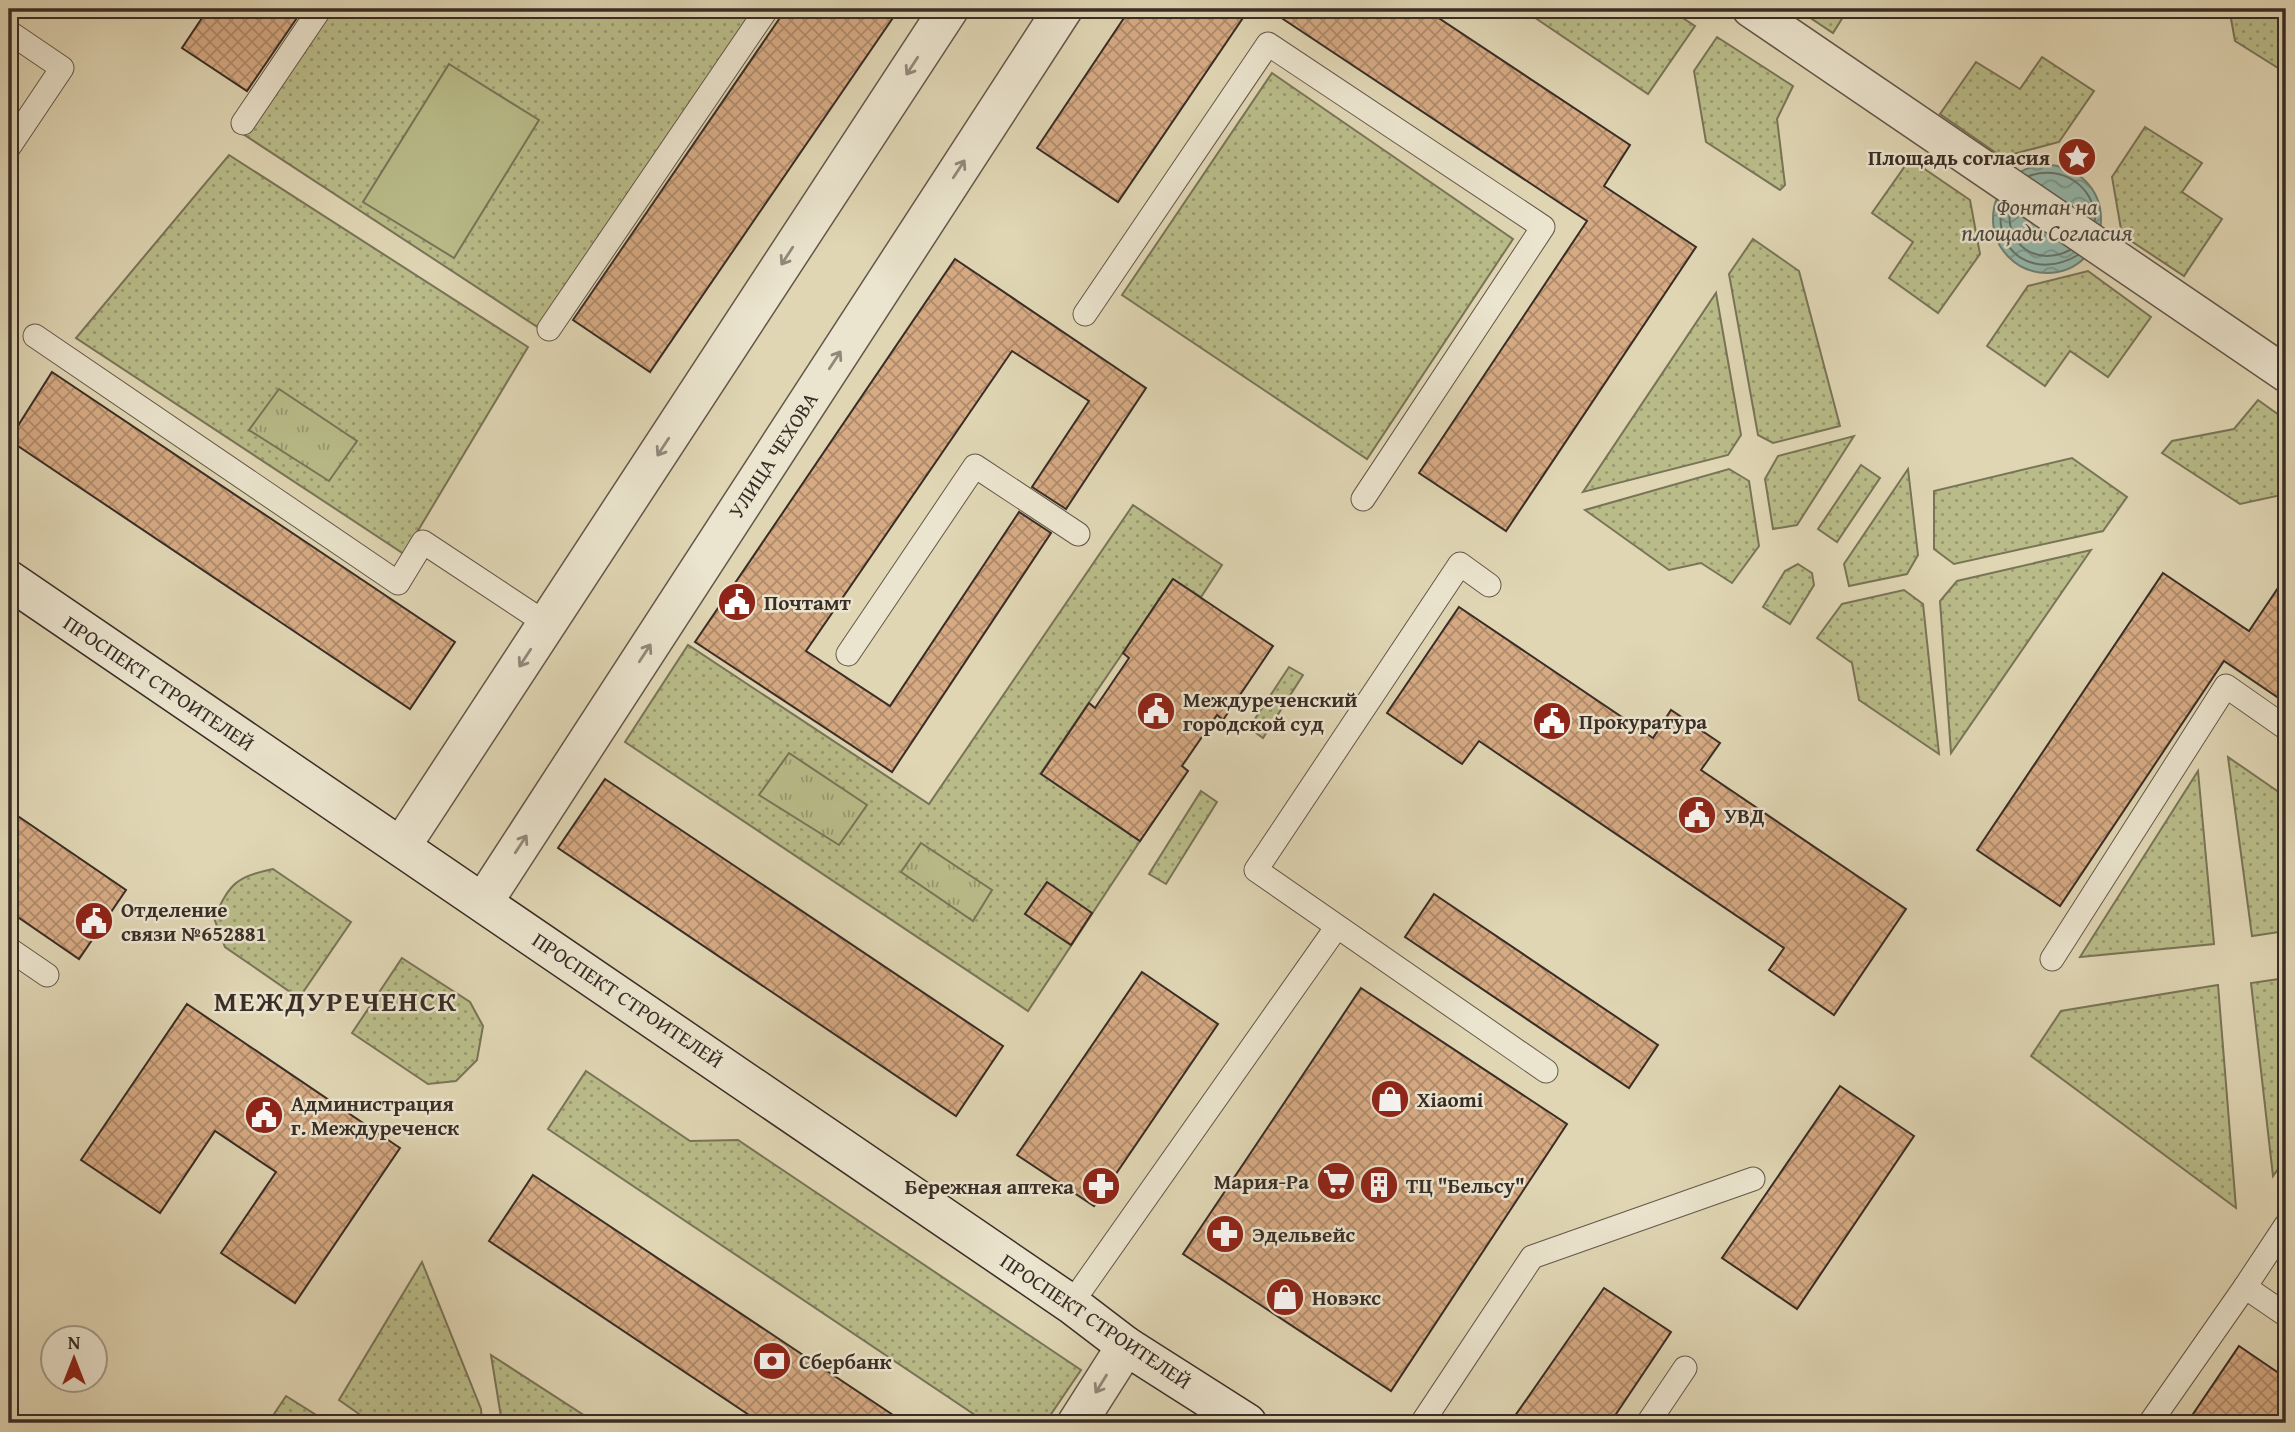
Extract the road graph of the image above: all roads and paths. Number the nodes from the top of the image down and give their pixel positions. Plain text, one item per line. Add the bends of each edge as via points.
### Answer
1 (320, 9) edge
2 (767, 9) edge
3 (949, 9) edge
4 (1063, 9) edge
5 (1750, 9) edge
6 (9, 32) edge
7 (243, 123) dead end
8 (9, 147) edge
9 (1085, 314) dead end
10 (549, 329) dead end
11 (35, 336) dead end
12 (2286, 374) edge
13 (1363, 499) dead end
14 (1078, 534) dead end
15 (9, 580) edge
16 (1489, 585) dead end
17 (547, 624) junction
18 (848, 654) dead end
19 (2286, 728) edge
20 (402, 845) junction
21 (484, 901) junction
22 (1336, 928) junction
23 (9, 948) edge
24 (2052, 959) dead end
25 (47, 975) dead end
26 (1546, 1071) dead end
27 (1753, 1178) dead end
28 (2286, 1225) edge
29 (2245, 1287) junction
30 (1070, 1304) junction
31 (2286, 1315) edge
32 (1126, 1346) junction
33 (1685, 1368) dead end
34 (1077, 1423) edge
35 (1247, 1423) edge
36 (1422, 1423) edge
37 (1648, 1423) edge
38 (2150, 1423) edge

1 - 7 lane
2 - 10 lane
3 -> 17 street
21 -> 4 street, УЛИЦА ЧЕХОВА
5 - 12 street
6 - 8 lane via 62,68
9 - 13 lane via 1268,44 1543,227
11 - 17 lane via 398,583 423,542
14 - 18 lane via 975,466
15 - 20 street, ПРОСПЕКТ СТРОИТЕЛЕЙ
16 - 22 lane via 1460,564 1256,870
17 -> 20 street
19 - 24 lane via 2226,686
20 - 21 street, ПРОСПЕКТ СТРОИТЕЛЕЙ
21 - 30 street, ПРОСПЕКТ СТРОИТЕЛЕЙ
22 - 26 lane
22 - 30 lane
23 - 25 lane
27 - 36 lane via 1532,1257
28 - 29 lane
29 - 31 lane
29 - 38 lane
30 - 32 street, ПРОСПЕКТ СТРОИТЕЛЕЙ
32 -> 34 street
32 - 35 street, ПРОСПЕКТ СТРОИТЕЛЕЙ
33 - 37 lane

